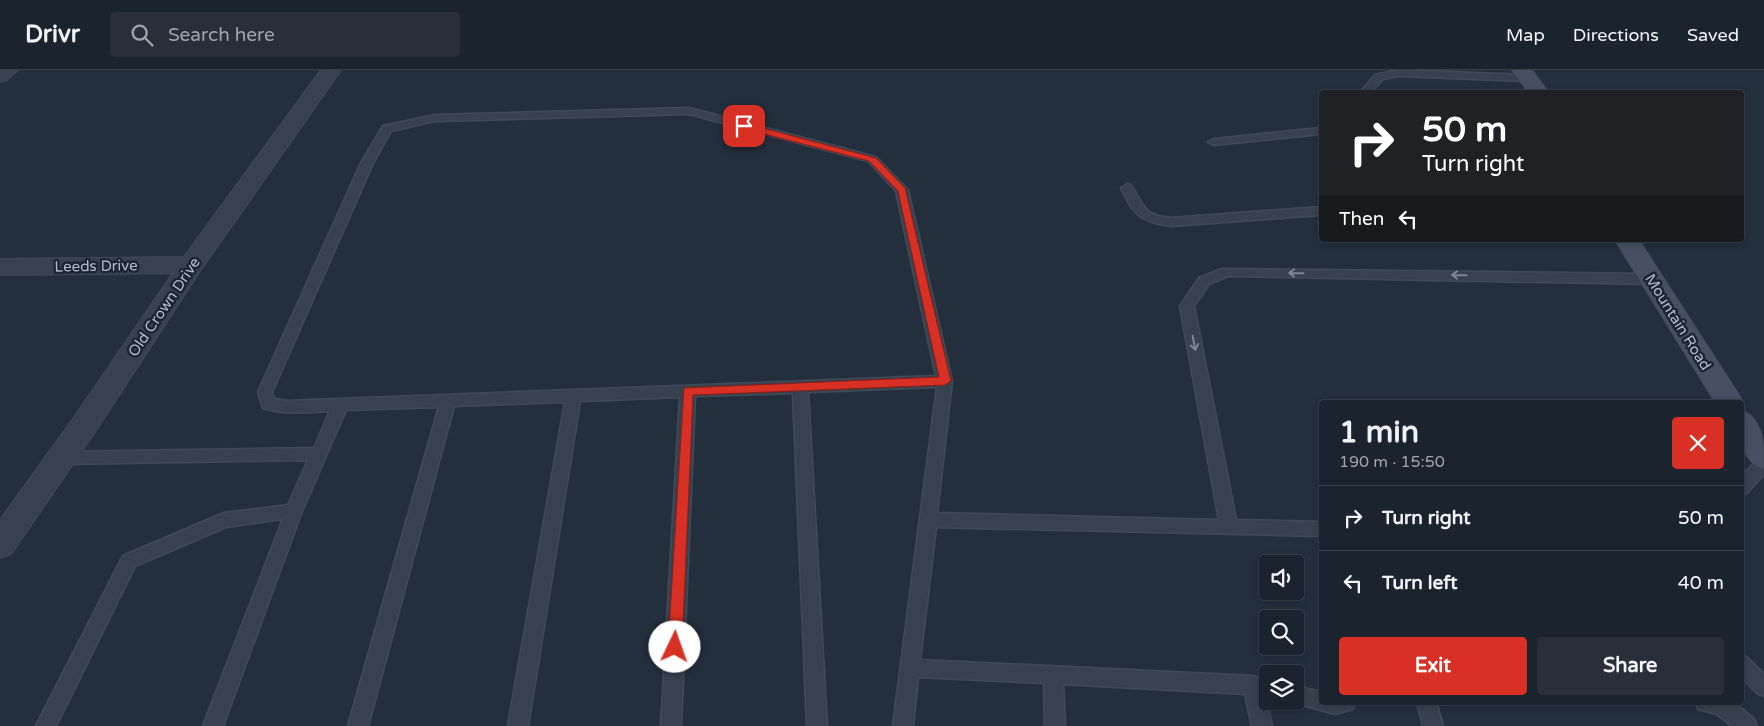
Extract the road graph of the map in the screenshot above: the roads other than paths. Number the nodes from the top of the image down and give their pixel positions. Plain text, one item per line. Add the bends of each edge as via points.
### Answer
1 (8, 70) edge
2 (331, 70) edge
3 (0, 76) edge
4 (1530, 80) edge
5 (1368, 90) edge
6 (1319, 131) edge
7 (1214, 142) dead end
8 (1127, 188) dead end
9 (1319, 211) edge
10 (1628, 242) edge
11 (192, 266) junction
12 (0, 267) edge
13 (1650, 279) junction
14 (945, 381) junction
15 (800, 387) junction
16 (688, 391) junction
17 (573, 396) junction
18 (1728, 400) edge
19 (448, 401) junction
20 (340, 406) junction
21 (1744, 427) edge
22 (319, 454) junction
23 (1764, 457) edge
24 (61, 458) junction
25 (1764, 463) edge
26 (1744, 485) edge
27 (294, 511) junction
28 (928, 520) junction
29 (1229, 527) junction
30 (1319, 529) edge
31 (0, 545) edge
32 (1744, 667) edge
33 (910, 668) junction
34 (1053, 675) junction
35 (1259, 686) edge
36 (1764, 687) edge
37 (1304, 697) edge
38 (1319, 701) edge
39 (1427, 705) edge
40 (1718, 705) edge
41 (1261, 710) edge
42 (46, 726) edge
43 (213, 726) edge
44 (358, 726) edge
45 (518, 726) edge
46 (671, 726) edge
47 (818, 726) edge
48 (903, 726) edge
49 (1055, 726) edge
50 (1262, 726) edge
51 (1433, 726) edge
52 (1747, 726) edge

1 - 3 street
2 - 11 street, Old Crown Drive
4 - 5 lane via 1399,73 1379,77
6 - 7 lane
8 - 9 lane via 1138,211 1151,220 1172,222
10 - 13 main road, Mountain Road
11 - 12 street, Leeds Drive
11 - 24 street, Old Crown Drive
13 - 18 main road, Mountain Road
13 -> 29 lane via 1227,272 1204,281 1187,306
14 - 15 lane
14 - 20 lane via 902,190 872,160 689,111 435,118 387,128 368,163 265,392 268,404
14 - 28 lane
15 - 16 lane
15 - 47 lane
16 - 17 lane
16 - 46 lane
17 - 19 lane
17 - 45 lane
19 - 20 lane
19 - 44 lane
20 - 22 lane
21 - 23 main road
22 - 24 lane
22 - 27 lane
24 - 31 street, Old Crown Drive
25 - 26 lane
27 - 42 lane via 224,520 129,561
27 - 43 lane
28 - 29 lane
28 - 33 lane
29 - 30 lane
32 - 36 lane
33 - 34 lane
33 - 48 lane
34 - 35 lane
34 - 49 lane
37 - 38 lane
39 - 51 lane
40 - 52 lane
41 - 50 lane

